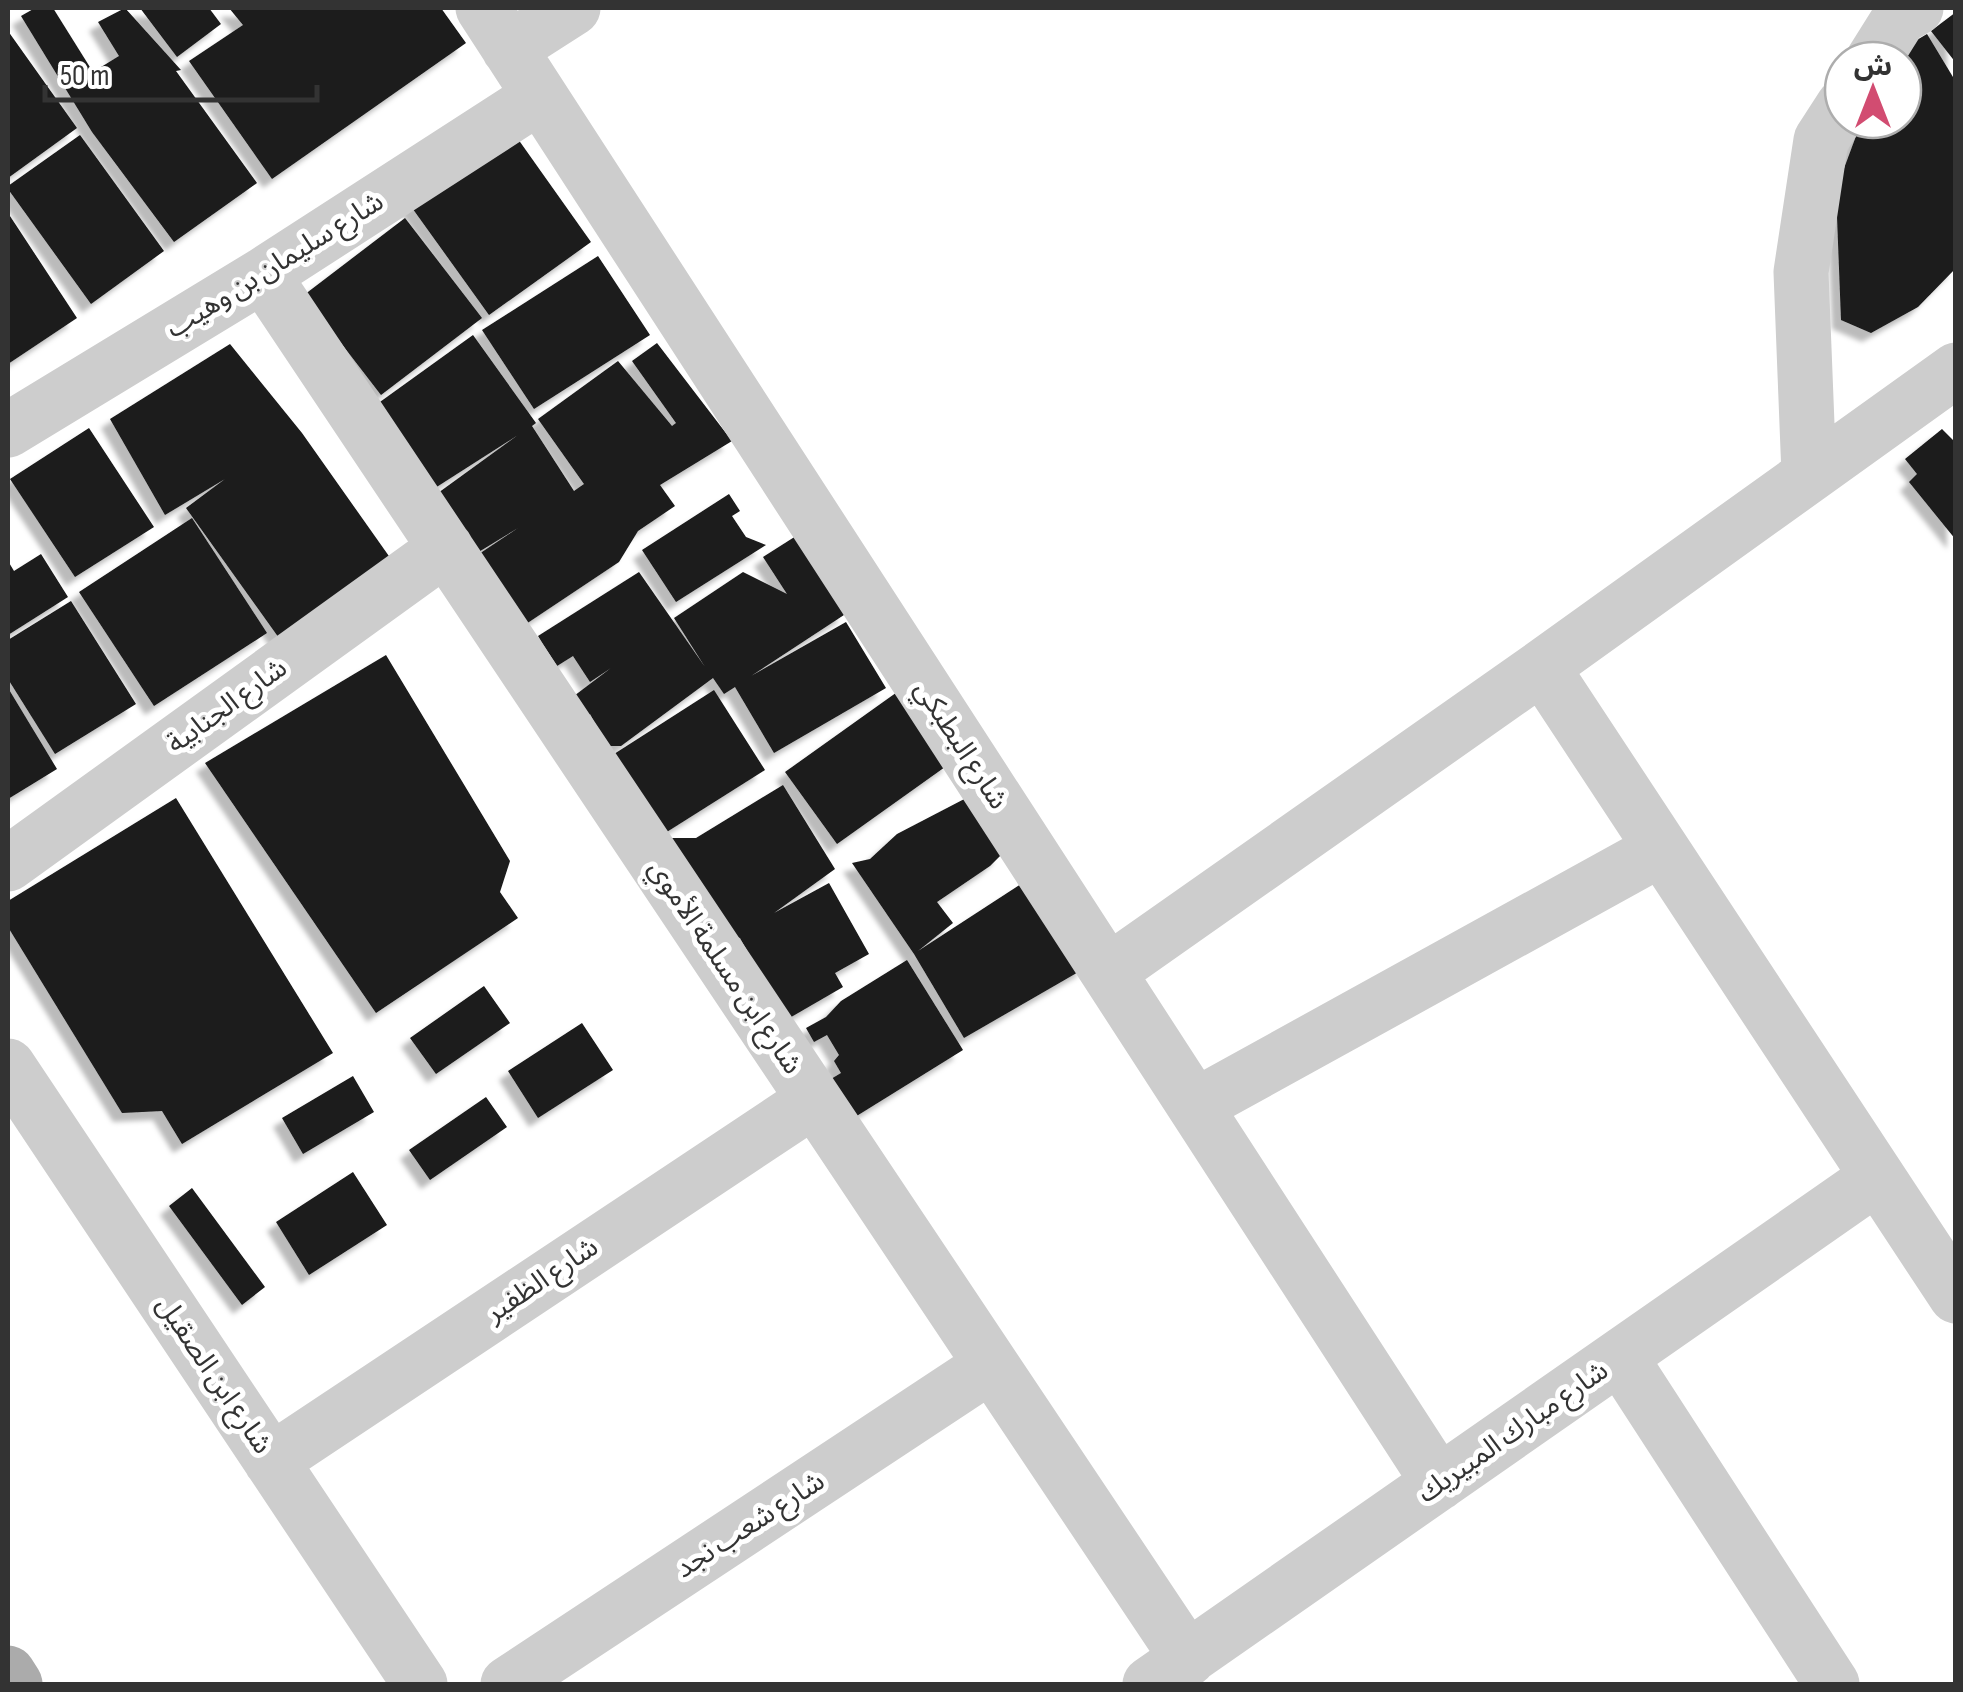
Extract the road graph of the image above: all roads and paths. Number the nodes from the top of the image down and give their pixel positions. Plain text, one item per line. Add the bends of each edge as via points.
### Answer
1 (573, 8) edge
2 (1916, 8) edge
3 (496, 28) edge
4 (1886, 40) edge
5 (540, 96) junction
6 (1823, 137) edge
7 (262, 275) junction
8 (1956, 370) edge
9 (8, 430) edge
10 (1809, 475) junction
11 (446, 548) junction
12 (1542, 667) junction
13 (1661, 849) junction
14 (8, 864) edge
15 (1108, 972) junction
16 (8, 1066) edge
17 (814, 1100) junction
18 (1195, 1106) junction
19 (1876, 1178) junction
20 (1956, 1296) edge
21 (1620, 1358) junction
22 (991, 1365) junction
23 (271, 1461) junction
24 (1439, 1483) junction
25 (1169, 1672) edge
26 (8, 1673) edge
27 (1811, 1677) edge
28 (15, 1684) edge
29 (420, 1684) edge
30 (508, 1684) edge

1 - 3 street
2 - 4 street via 1900,17
3 - 5 street, شارع البطبكي
5 - 7 street, شارع سليمان بن وهيب
5 - 15 street, شارع البطبكي
6 - 10 street via 1802,272
7 - 9 street, شارع سليمان بن وهيب
7 - 11 street, شارع ابن مسلمة الأموي
8 - 10 street
10 - 12 street
11 - 14 street, شارع الجنابية
11 - 17 street, شارع ابن مسلمة الأموي
12 - 13 street
12 - 15 street
13 - 18 street
13 - 19 street
15 - 18 street, شارع البطبكي
16 - 23 street, شارع ابن الصقيل
17 - 22 street, شارع ابن مسلمة الأموي
17 - 23 street, شارع الظفير
18 - 24 street, شارع البطبكي
19 - 20 street
19 - 21 street, شارع مبارك المبيريك
21 - 24 street, شارع مبارك المبيريك
21 - 27 street
22 - 25 street, شارع ابن مسلمة الأموي
22 - 30 street, شارع شعب نجد
23 - 29 street, شارع ابن الصقيل
24 - 25 street, شارع مبارك المبيريك
26 - 28 main road

